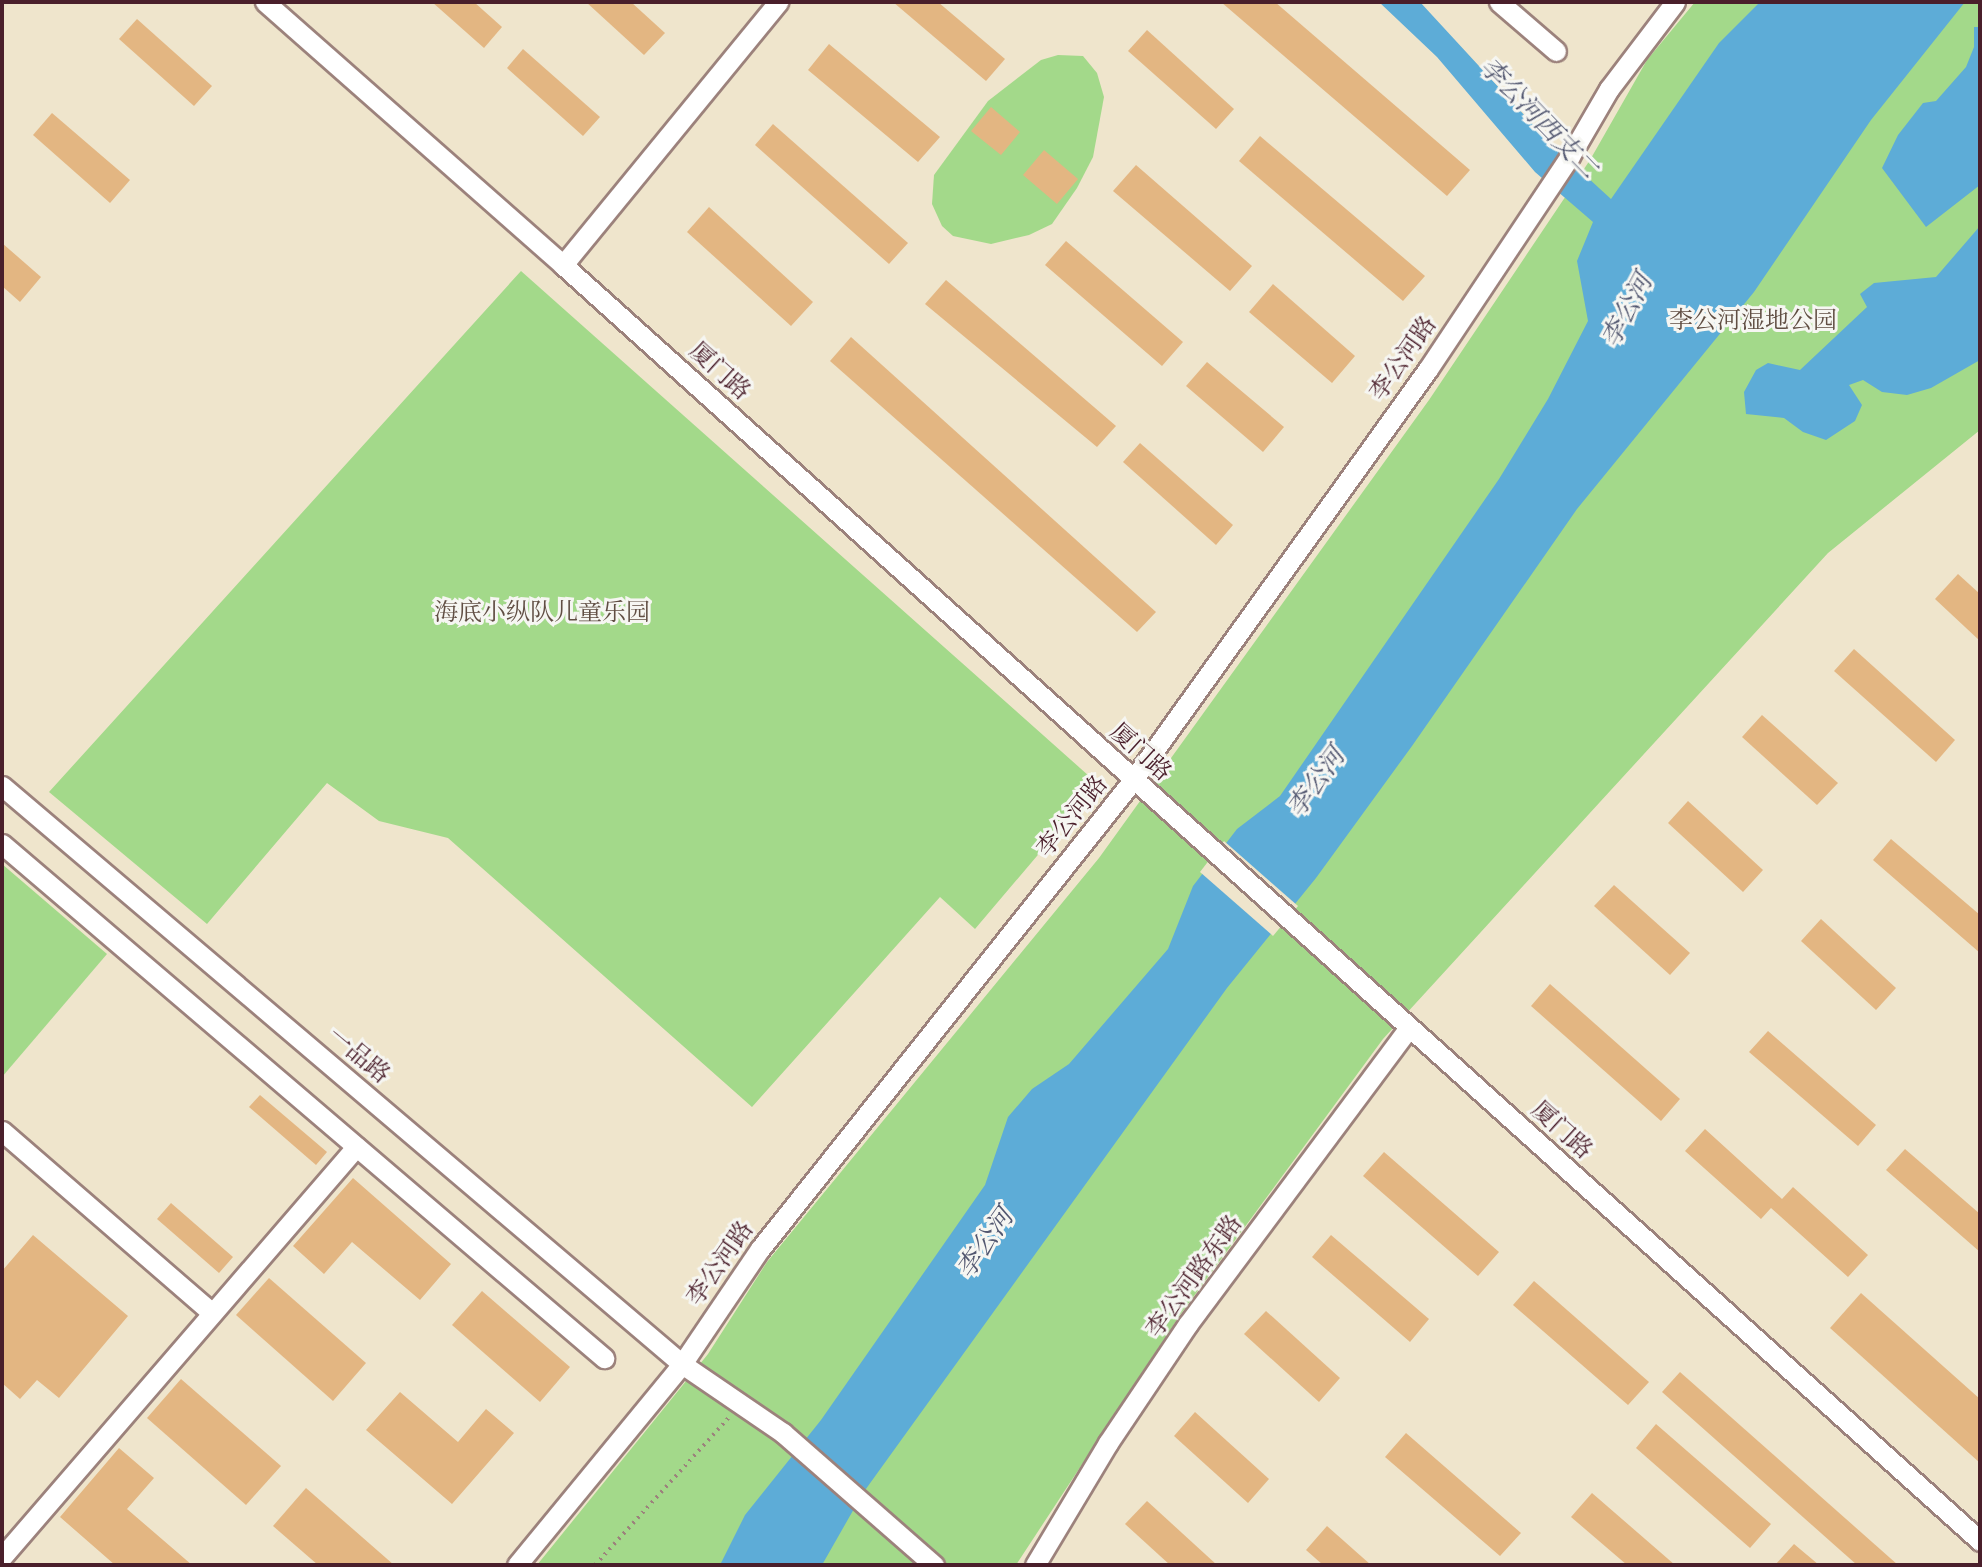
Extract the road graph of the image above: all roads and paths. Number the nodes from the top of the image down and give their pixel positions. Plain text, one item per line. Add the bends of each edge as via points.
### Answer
1 (265, 2) edge
2 (778, 2) edge
3 (1499, 2) edge
4 (1675, 2) edge
5 (1556, 51) dead end
6 (563, 264) junction
7 (1133, 780) junction
8 (2, 786) edge
9 (2, 844) edge
10 (1409, 1027) junction
11 (2, 1131) edge
12 (356, 1147) junction
13 (212, 1313) junction
14 (604, 1358) dead end
15 (682, 1364) junction
16 (742, 1402) junction
17 (1980, 1541) edge
18 (2, 1558) edge
19 (517, 1565) edge
20 (595, 1565) edge
21 (934, 1565) edge
22 (1035, 1565) edge

1 - 6 street, 厦门路
2 - 6 street
3 - 5 street
4 - 7 street, 李公河路 via 1609,89 1570,156 1428,369
6 - 7 street, 厦门路
7 - 10 street, 厦门路
7 - 15 street, 李公河路 via 760,1249
8 - 15 street, 一品路
9 - 12 street
10 - 17 street, 厦门路
10 - 22 street, 李公河路东路 via 1188,1324 1108,1443
11 - 13 street
12 - 13 street
12 - 14 street
13 - 18 street
15 - 16 street, 一品路
15 - 19 street, 李公河路
16 - 20 path
16 - 21 street, 一品路

